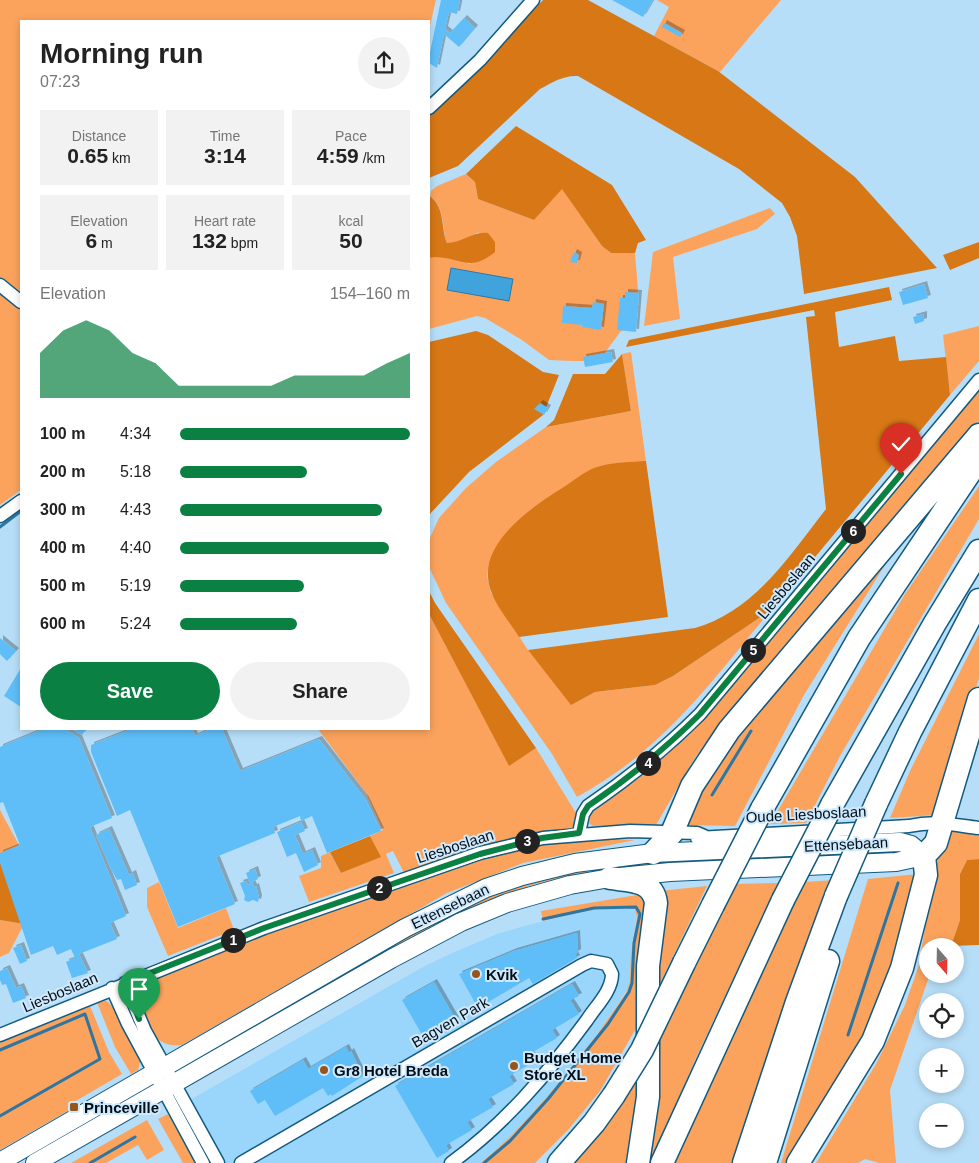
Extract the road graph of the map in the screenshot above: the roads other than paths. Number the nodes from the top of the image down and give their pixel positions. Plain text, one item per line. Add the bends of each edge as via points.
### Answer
1 (533, 0) edge
2 (430, 107) edge
3 (0, 285) edge
4 (20, 301) edge
5 (979, 380) edge
6 (979, 435) edge
7 (979, 459) edge
8 (20, 502) edge
9 (0, 516) edge
10 (979, 551) edge
11 (979, 600) edge
12 (979, 612) edge
13 (979, 699) edge
14 (881, 803) junction
15 (940, 826) junction
16 (976, 828) edge
17 (579, 833) junction
18 (665, 841) junction
19 (924, 856) junction
20 (610, 878) junction
21 (843, 896) junction
22 (125, 983) junction
23 (112, 988) junction
24 (0, 1035) edge
25 (160, 1070) junction
26 (168, 1086) junction
27 (0, 1162) edge
28 (35, 1163) edge
29 (203, 1163) edge
30 (218, 1163) edge
31 (241, 1163) edge
32 (451, 1163) edge
33 (559, 1163) edge
34 (638, 1163) edge
35 (662, 1163) edge
36 (744, 1163) edge
37 (765, 1163) edge
38 (798, 1163) edge

1 - 2 street via 480,60
3 - 4 street
5 - 17 street, Liesboslaan via 700,714 637,772 588,806
6 - 18 highway via 719,744 692,786
7 - 33 highway, bridge via 859,638 762,809 642,1050 594,1123
8 - 9 street
10 - 35 highway, bridge via 832,805 783,900
11 - 14 highway via 910,732
12 - 14 highway
13 - 15 highway
14 - 21 highway, bridge
15 - 16 street, Oude Liesboslaan
15 - 18 street, Oude Liesboslaan via 704,836
15 - 19 highway via 932,849
17 - 18 street, Oude Liesboslaan via 621,833 630,838
17 - 22 street, Liesboslaan via 542,838 480,854 264,928
18 - 19 main road, Ettensebaan via 900,842 911,845
18 - 25 main road, Ettensebaan via 486,888 412,924
19 - 20 main road, Ettensebaan via 896,862
19 - 38 highway via 924,886 887,1010 864,1058
20 - 26 main road, Ettensebaan via 539,893 461,922
20 - 34 highway via 643,884 653,894 656,903 648,966 648,1097
21 - 36 highway via 797,1002
21 - 37 highway
22 - 23 street, Liesboslaan
22 - 25 street
23 - 24 street, Liesboslaan
23 - 25 street via 128,1024
25 - 26 street
25 - 27 main road, Ettensebaan
26 - 28 main road, Ettensebaan
26 - 29 street
26 - 30 street
31 - 32 street, Bagven Park via 582,965 591,961 607,964 612,974 609,988 567,1046 509,1114

